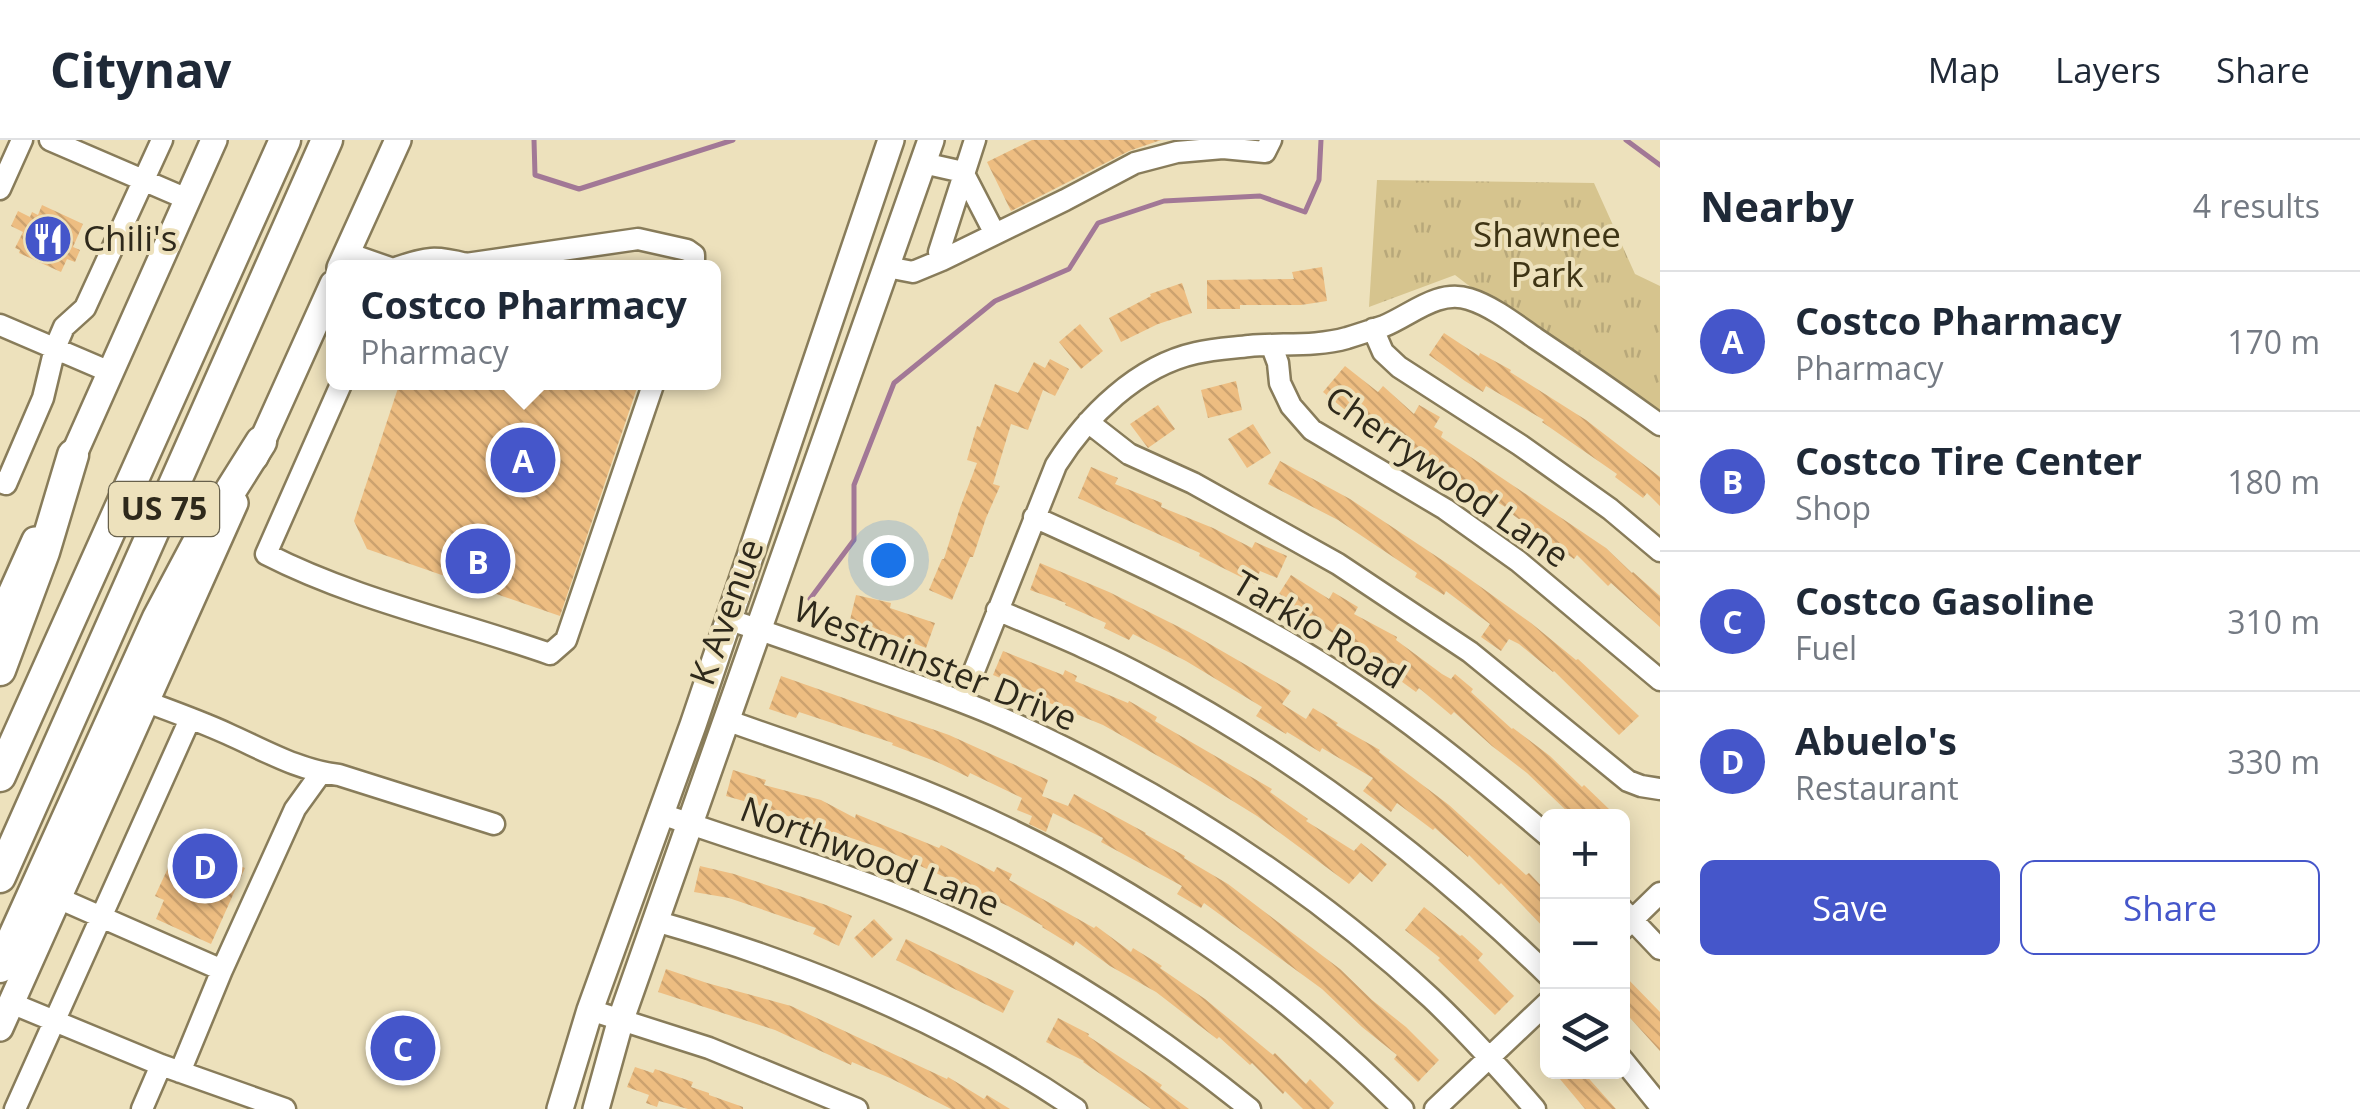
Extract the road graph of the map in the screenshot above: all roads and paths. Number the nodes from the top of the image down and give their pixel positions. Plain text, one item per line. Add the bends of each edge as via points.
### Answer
1 (22, 140) edge
2 (50, 140) edge
3 (162, 140) edge
4 (214, 140) edge
5 (285, 140) edge
6 (328, 140) edge
7 (398, 140) edge
8 (975, 140) edge
9 (1271, 140) edge
10 (889, 145) edge
11 (927, 152) edge
12 (964, 172) junction
13 (144, 181) junction
14 (0, 189) edge
15 (187, 199) junction
16 (995, 234) junction
17 (343, 260) edge
18 (418, 260) edge
19 (451, 260) edge
20 (494, 260) edge
21 (694, 260) edge
22 (942, 260) junction
23 (886, 267) junction
24 (326, 299) edge
25 (0, 325) edge
26 (1373, 329) junction
27 (1272, 347) junction
28 (55, 348) junction
29 (110, 372) junction
30 (338, 390) edge
31 (651, 390) edge
32 (1088, 422) junction
33 (1660, 425) edge
34 (261, 442) junction
35 (73, 454) junction
36 (2, 488) edge
37 (1034, 517) junction
38 (1660, 551) edge
39 (997, 610) junction
40 (0, 618) edge
41 (727, 619) junction
42 (759, 629) junction
43 (0, 670) edge
44 (1660, 680) edge
45 (962, 701) junction
46 (147, 702) junction
47 (190, 718) junction
48 (726, 720) junction
49 (321, 773) junction
50 (0, 776) edge
51 (1660, 788) edge
52 (659, 813) junction
53 (494, 824) dead end
54 (689, 824) junction
55 (1540, 829) edge
56 (0, 877) edge
57 (1660, 894) edge
58 (58, 898) junction
59 (100, 916) junction
60 (1630, 917) edge
61 (655, 921) junction
62 (1630, 924) edge
63 (1660, 950) edge
64 (0, 966) edge
65 (1540, 968) edge
66 (222, 970) junction
67 (11, 1003) junction
68 (590, 1010) junction
69 (1540, 1010) edge
70 (621, 1019) junction
71 (53, 1022) junction
72 (0, 1028) edge
73 (1489, 1058) junction
74 (170, 1069) junction
75 (1630, 1069) edge
76 (255, 1104) edge
77 (1660, 1106) edge
78 (15, 1109) edge
79 (142, 1109) edge
80 (285, 1109) edge
81 (560, 1109) edge
82 (596, 1109) edge
83 (857, 1109) edge
84 (1076, 1109) edge
85 (1250, 1109) edge
86 (1404, 1109) edge
87 (1435, 1109) edge
88 (1535, 1109) edge

1 - 14 street
2 - 13 street
3 - 13 street
4 - 15 main road
5 - 50 highway, US 75
6 - 56 highway, US 75
7 - 17 main road
8 - 12 street
9 - 16 street via 1266,152 1223,148 1135,163
10 - 11 main road
10 - 41 main road, K Avenue
11 - 12 street
11 - 23 main road, K Avenue
12 - 16 street
12 - 22 street
13 - 15 street
13 - 28 street via 85,308 64,327
15 - 29 main road
16 - 22 street
18 - 19 street
20 - 21 street via 638,239 687,250
22 - 23 street via 912,272
23 - 42 main road, K Avenue
24 - 34 main road
25 - 28 street
26 - 27 street
26 - 33 street via 1435,300 1472,300
26 - 38 street via 1382,352 1399,367 1520,444
27 - 32 street via 1195,353 1169,362
27 - 44 street, Cherrywood Lane via 1280,383 1312,430 1518,561
28 - 29 street
28 - 36 street via 43,398
29 - 35 main road
30 - 31 street via 266,554 318,578 550,654 566,640
32 - 37 street via 1056,465
32 - 51 street via 1129,454 1338,564 1470,652 1628,781
34 - 46 main road
34 - 64 highway via 158,618
35 - 40 main road
35 - 43 highway
37 - 39 street
37 - 55 street, Tarkio Road via 1302,652 1464,764
39 - 45 street
39 - 65 street via 1150,680 1251,739 1362,814
41 - 42 street, Westminster Drive
41 - 52 main road, K Avenue
42 - 45 street, Westminster Drive
42 - 48 main road, K Avenue
45 - 73 street, Westminster Drive via 1207,826 1356,934
46 - 47 street
46 - 58 main road
47 - 49 street
47 - 59 street
48 - 54 main road, K Avenue
48 - 86 street via 924,791 1084,868 1268,988
49 - 53 street
49 - 66 street via 295,809
52 - 54 street, Northwood Lane
52 - 68 main road, K Avenue
54 - 61 main road, K Avenue
54 - 85 street, Northwood Lane via 926,907 1013,949 1106,1003
57 - 60 street
58 - 59 street
58 - 67 main road
59 - 66 street
59 - 71 street
61 - 70 main road, K Avenue
61 - 84 street via 861,992
62 - 63 street
66 - 74 street
67 - 71 street
67 - 72 main road
68 - 70 street
68 - 81 main road, K Avenue
69 - 73 street
70 - 82 main road, K Avenue
70 - 83 street
71 - 74 street
71 - 78 street
73 - 87 street
73 - 88 street, Westminster Drive
74 - 76 street
74 - 79 street
75 - 77 street
76 - 80 street

